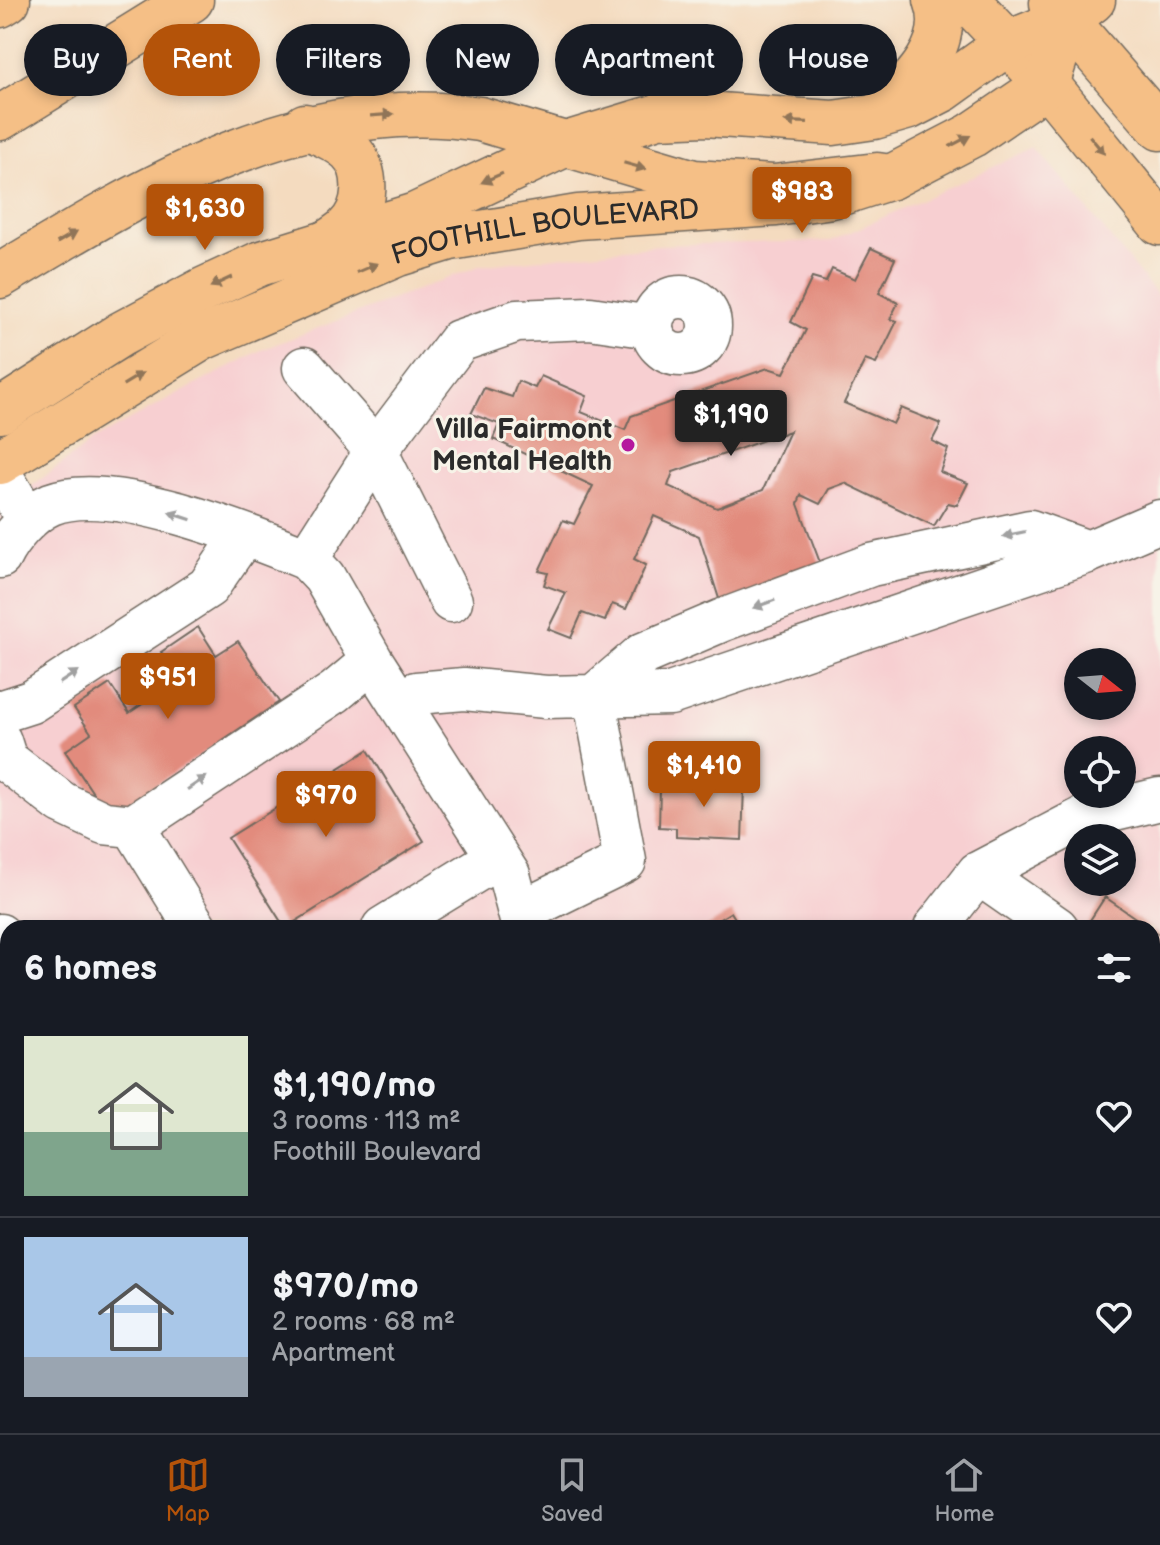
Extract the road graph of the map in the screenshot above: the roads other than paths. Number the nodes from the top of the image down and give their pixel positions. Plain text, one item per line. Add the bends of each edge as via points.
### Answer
1 (8, 0) edge
2 (191, 0) edge
3 (936, 0) edge
4 (967, 0) edge
5 (0, 5) edge
6 (1070, 6) edge
7 (1008, 43) junction
8 (1047, 84) junction
9 (874, 117) junction
10 (0, 118) edge
11 (305, 126) junction
12 (1160, 128) edge
13 (566, 144) junction
14 (891, 177) junction
15 (1160, 223) edge
16 (321, 247) junction
17 (0, 276) edge
18 (651, 327) dead end
19 (304, 368) dead end
20 (0, 411) edge
21 (376, 451) junction
22 (0, 462) edge
23 (0, 474) edge
24 (28, 520) junction
25 (1160, 521) edge
26 (243, 536) junction
27 (1088, 552) junction
28 (0, 557) edge
29 (307, 559) junction
30 (451, 601) dead end
31 (372, 661) junction
32 (594, 696) junction
33 (400, 703) junction
34 (0, 712) edge
35 (2, 755) edge
36 (1160, 799) edge
37 (133, 826) junction
38 (497, 858) junction
39 (978, 873) junction
40 (191, 920) edge
41 (396, 920) edge
42 (521, 920) edge
43 (941, 920) edge
44 (1046, 920) edge

1 - 5 main road
2 - 10 main road
3 - 9 main road via 938,33 931,56 914,82
4 - 7 main road
6 - 7 main road, FOOTHILL BOULEVARD
6 - 8 main road
6 - 12 main road
7 - 8 main road
7 - 9 main road, FOOTHILL BOULEVARD via 944,89
14 -> 8 main road, FOOTHILL BOULEVARD via 972,135
8 -> 15 main road
9 -> 13 main road, FOOTHILL BOULEVARD via 820,123 705,114 658,116
11 -> 13 main road via 344,118 443,113
11 - 16 main road via 348,149 360,164 364,184 361,205 348,227
17 -> 11 main road via 224,155
13 -> 14 main road via 694,182 774,187
13 -> 16 main road, FOOTHILL BOULEVARD via 416,215
22 -> 14 main road, FOOTHILL BOULEVARD via 202,338 424,246 578,217 832,196
16 -> 20 main road, FOOTHILL BOULEVARD via 259,264 203,290 121,334
18 - 21 lane via 590,318 517,321 459,341
19 - 21 lane
21 - 29 lane
21 - 30 lane
23 - 24 lane
26 -> 24 lane via 113,499 50,505
24 - 28 lane
25 - 27 lane
26 - 29 lane
34 -> 26 lane via 31,702 208,587
27 - 32 lane via 670,694
27 -> 32 lane via 1030,531 871,565 643,654
29 - 31 lane via 324,577
31 - 33 lane
37 -> 31 lane via 335,692
32 - 33 lane via 464,689 416,693
32 - 42 lane via 625,861
33 - 38 lane
35 - 37 lane via 86,817
36 - 39 lane via 1085,817
37 - 40 lane
38 - 41 lane
38 - 42 lane via 509,875
39 - 43 lane
39 - 44 lane

